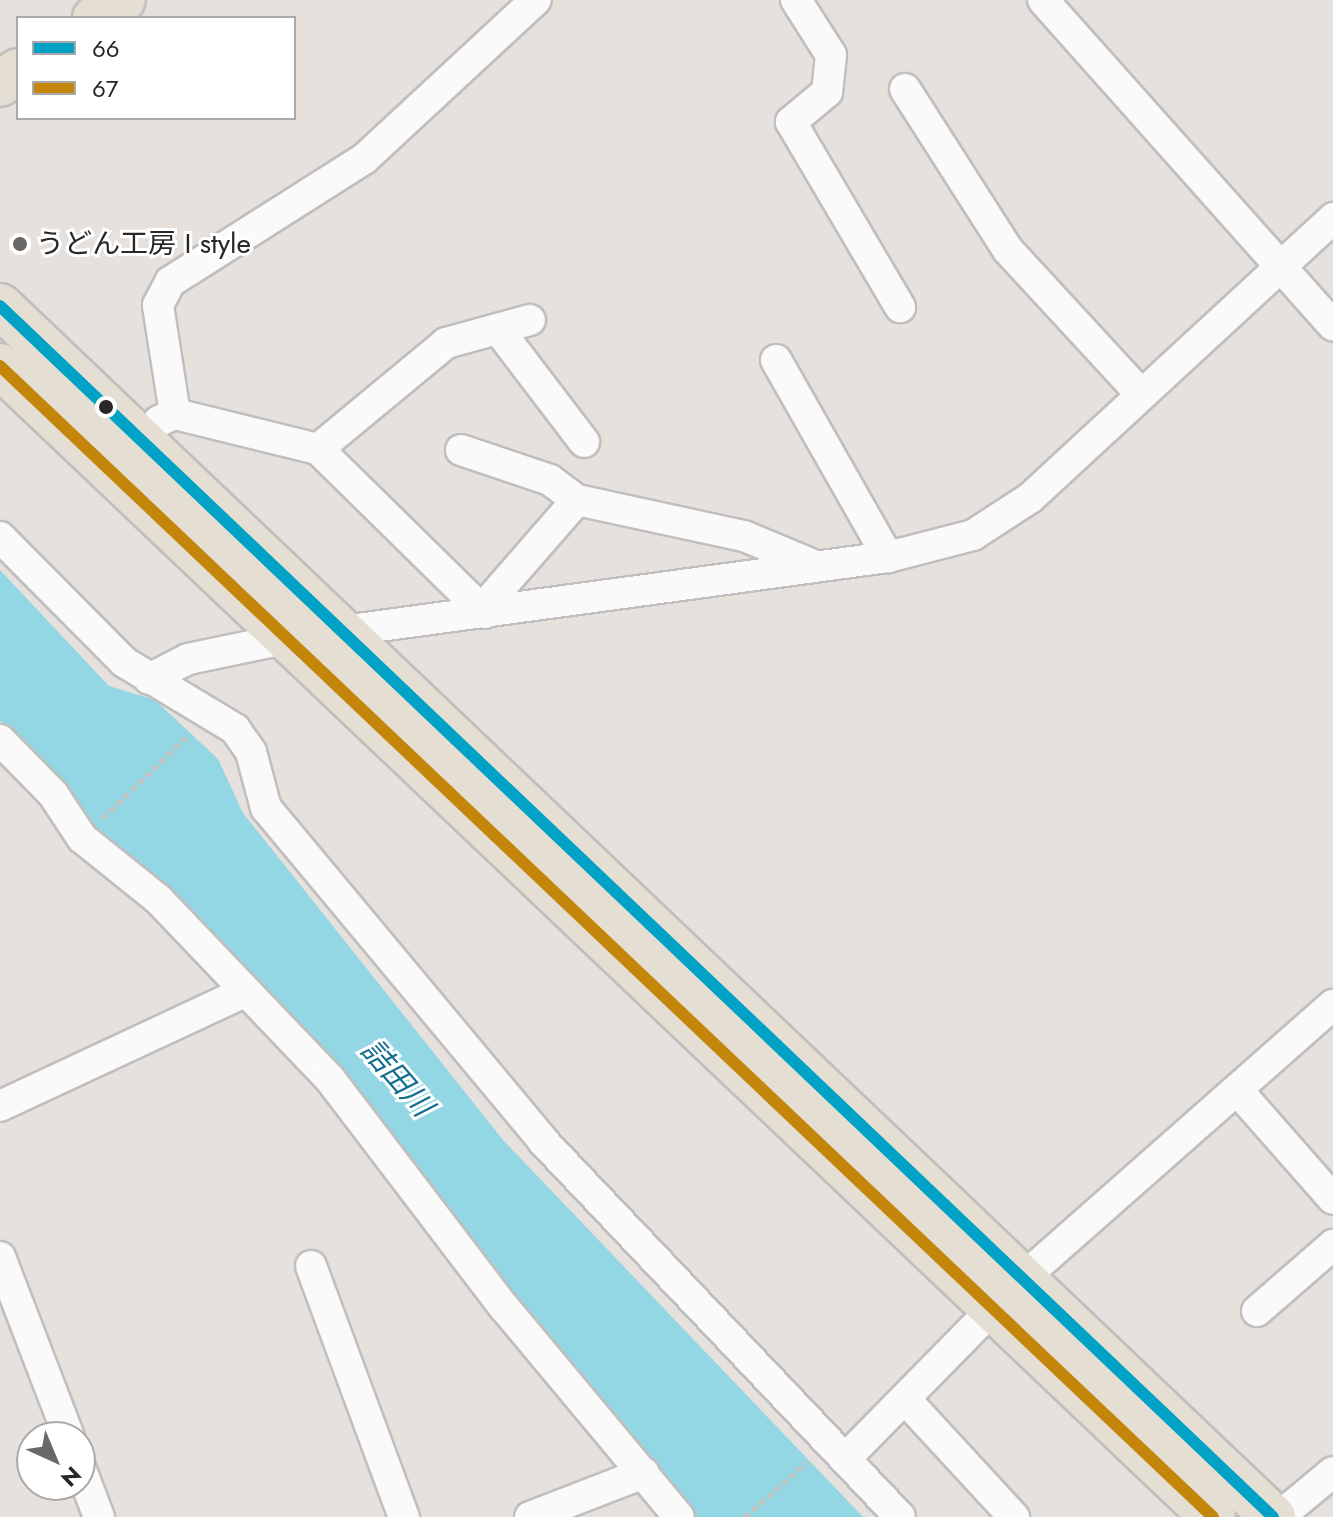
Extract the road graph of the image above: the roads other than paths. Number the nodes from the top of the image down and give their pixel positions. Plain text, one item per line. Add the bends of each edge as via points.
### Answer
1 (123, 0) edge
2 (536, 0) edge
3 (796, 0) edge
4 (1043, 0) edge
5 (98, 16) edge
6 (905, 89) dead end
7 (1333, 218) edge
8 (1280, 267) junction
9 (0, 306) edge
10 (900, 307) dead end
11 (530, 320) dead end
12 (1333, 325) edge
13 (498, 329) junction
14 (776, 360) dead end
15 (0, 366) edge
16 (1141, 394) junction
17 (175, 414) junction
18 (131, 433) junction
19 (584, 442) dead end
20 (318, 449) junction
21 (461, 450) dead end
22 (577, 500) junction
23 (0, 537) edge
24 (888, 557) junction
25 (818, 567) junction
26 (483, 611) junction
27 (338, 632) junction
28 (284, 639) junction
29 (149, 679) junction
30 (0, 740) edge
31 (245, 992) junction
32 (1333, 1005) edge
33 (1239, 1092) junction
34 (0, 1106) edge
35 (1333, 1199) edge
36 (1333, 1245) edge
37 (0, 1257) edge
38 (311, 1266) dead end
39 (1010, 1292) junction
40 (1257, 1311) dead end
41 (905, 1399) junction
42 (63, 1421) edge
43 (847, 1457) junction
44 (1333, 1472) edge
45 (644, 1473) junction
46 (404, 1517) edge
47 (530, 1517) edge
48 (679, 1517) edge
49 (900, 1517) edge
50 (1014, 1517) edge
51 (1213, 1517) edge
52 (1273, 1517) edge
53 (1279, 1517) edge

1 - 5 main road
2 - 17 street via 364,159 170,282 158,305
3 - 10 street via 831,55 827,92 791,122
4 - 8 street
6 - 16 street via 1008,250
7 - 8 street
8 - 12 street
8 - 16 street
9 - 18 main road
11 - 13 street
13 - 19 street
13 - 20 street via 446,343
14 - 24 street
15 - 28 main road
16 - 24 street via 1003,519
17 - 18 street
17 - 20 street
18 - 27 main road
20 - 26 street
21 - 22 street via 550,480
22 - 25 street via 744,536
22 - 26 street
23 - 29 street
24 - 25 street
25 - 26 street
26 - 27 street
27 - 28 street
27 - 39 main road
28 - 29 street via 188,659
28 - 39 main road
29 - 43 street via 190,696 235,729 251,752 266,808 543,1141
30 - 31 street via 53,794 82,838 158,899
31 - 34 street
31 - 45 street via 330,1079 504,1307
32 - 33 street
33 - 35 street
33 - 39 street
36 - 40 street
37 - 42 street
38 - 46 street
39 - 41 street
39 - 51 main road
39 - 52 main road
41 - 43 street
41 - 50 street
43 - 49 street
44 - 53 street
45 - 47 street
45 - 48 street

